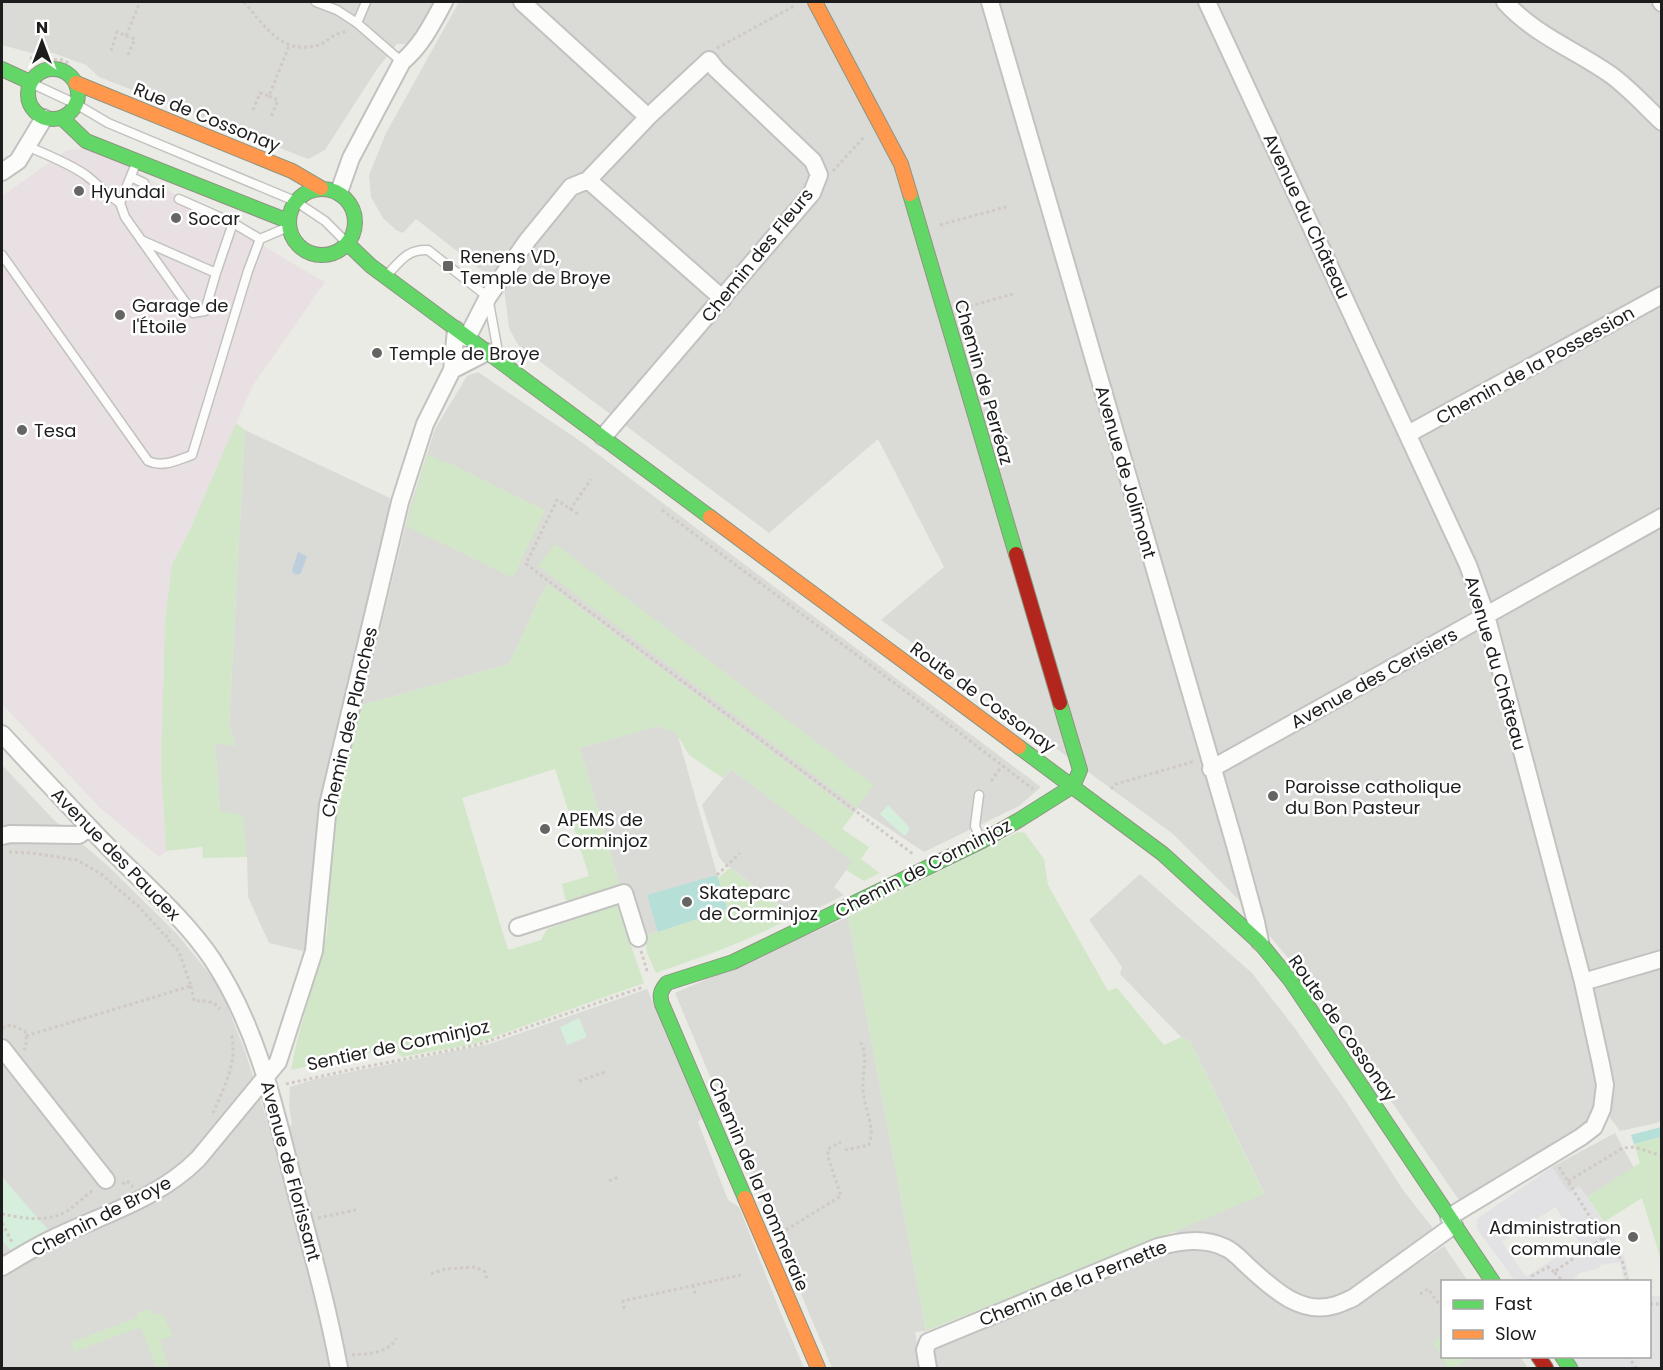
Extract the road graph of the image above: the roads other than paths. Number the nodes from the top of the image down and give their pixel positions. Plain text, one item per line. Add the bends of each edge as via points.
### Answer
1 (315, 2) edge
2 (366, 2) edge
3 (444, 2) edge
4 (522, 2) edge
5 (815, 2) edge
6 (990, 2) edge
7 (1207, 2) edge
8 (1505, 2) edge
9 (356, 26) junction
10 (402, 62) junction
11 (2, 69) edge
12 (30, 82) junction
13 (76, 83) junction
14 (76, 104) junction
15 (648, 117) junction
16 (44, 118) junction
17 (62, 118) junction
18 (1662, 122) edge
19 (27, 146) junction
20 (136, 162) junction
21 (2, 172) edge
22 (130, 177) junction
23 (588, 180) junction
24 (144, 183) dead end
25 (321, 188) junction
26 (339, 192) junction
27 (178, 199) dead end
28 (295, 201) junction
29 (120, 203) junction
30 (233, 223) junction
31 (288, 224) junction
32 (260, 239) junction
33 (141, 240) junction
34 (348, 244) junction
35 (2, 255) edge
36 (216, 273) junction
37 (385, 276) junction
38 (1662, 295) edge
39 (489, 297) junction
40 (723, 299) junction
41 (462, 334) junction
42 (493, 357) junction
43 (452, 370) junction
44 (1408, 434) junction
45 (603, 437) junction
46 (1662, 517) edge
47 (1486, 615) junction
48 (2, 734) edge
49 (1210, 763) junction
50 (1073, 786) junction
51 (979, 795) dead end
52 (89, 828) junction
53 (2, 836) edge
54 (982, 841) junction
55 (518, 927) dead end
56 (638, 938) road end
57 (1260, 943) junction
58 (1662, 959) edge
59 (225, 979) joint
60 (1583, 982) junction
61 (666, 1013) joint
62 (7, 1054) edge
63 (267, 1077) junction
64 (106, 1180) road end
65 (1451, 1221) junction
66 (9, 1263) edge
67 (1491, 1280) edge
68 (343, 1362) edge
69 (818, 1368) edge
70 (928, 1368) edge

1 - 9 lane via 337,10
2 - 9 lane
3 - 10 street via 416,51
4 - 15 street
5 - 50 main road, Chemin de Perréaz via 901,164 1080,770
6 - 49 street, Avenue de Jolimont
7 - 44 street, Avenue du Château
8 - 18 street via 1537,31 1611,75
9 - 10 lane
10 - 26 street via 351,158
11 - 12 main road
12 - 13 main road, Rue de Cossonay via 39,72 53,68 66,72
12 - 14 lane
12 - 16 main road via 27,97 32,110
13 - 14 main road
13 - 25 main road, Rue de Cossonay via 292,171
14 - 17 main road
14 - 28 lane via 114,126
15 - 23 street
15 - 40 street, Chemin des Fleurs via 709,60 813,161 819,175 812,193
16 - 17 main road
16 - 19 street
17 - 20 main road via 86,141
19 - 21 street via 18,161
19 - 29 lane via 67,164
20 - 22 lane
20 - 31 main road
22 - 24 lane
22 - 29 lane
23 - 39 street via 571,187 527,241
23 - 40 street
25 - 26 main road
25 - 28 main road via 306,192
26 - 34 main road via 353,208 356,227
27 - 30 lane
28 - 31 main road
28 - 34 lane via 325,221
29 - 33 lane
30 - 32 lane
30 - 36 lane
31 - 32 lane
31 - 34 main road via 296,245 313,255 332,255
32 - 35 lane via 192,455 167,464 148,460
33 - 36 lane
33 - 36 lane via 193,313 205,311
34 - 37 main road, Route de Cossonay
37 - 39 lane via 403,258 417,250 428,250
37 - 41 main road, Route de Cossonay
38 - 44 street, Chemin de la Possession
39 - 41 street
39 - 42 lane
40 - 45 street, Chemin des Fleurs
41 - 42 main road, Route de Cossonay
41 - 43 street, Chemin des Planches
42 - 43 street
42 - 45 main road, Route de Cossonay
43 - 63 street, Chemin des Planches via 425,424 400,502 328,805 314,951 278,1062
44 - 47 street, Avenue du Château via 1468,565
45 - 50 main road, Route de Cossonay
46 - 47 street, Avenue des Cerisiers
47 - 49 street, Avenue des Cerisiers
47 - 60 street, Avenue du Château
48 - 52 street, Avenue des Paudex
49 - 57 street, Avenue de Jolimont
50 - 54 main road, Chemin de Corminjoz
50 - 57 main road, Route de Cossonay via 1162,854
51 - 54 lane via 975,826
52 - 53 street via 79,835
52 - 59 street, Avenue des Paudex via 181,921
54 - 61 main road, Chemin de Corminjoz via 733,962 667,982 660,997
55 - 56 street via 624,893
57 - 65 main road, Route de Cossonay via 1291,981
58 - 60 street
59 - 63 street, Avenue de Florissant via 248,1025
60 - 65 street, Avenue du Château via 1605,1085 1602,1109 1594,1127
61 - 69 main road, Chemin de la Pommeraie
62 - 64 street
63 - 66 street, Chemin de Broye via 184,1173 143,1199 52,1238
63 - 68 street, Avenue de Florissant
65 - 67 main road, Route de Cossonay
65 - 70 street, Chemin de la Pernette via 1353,1298 1334,1306 1293,1302 1227,1248 1179,1241 928,1342

